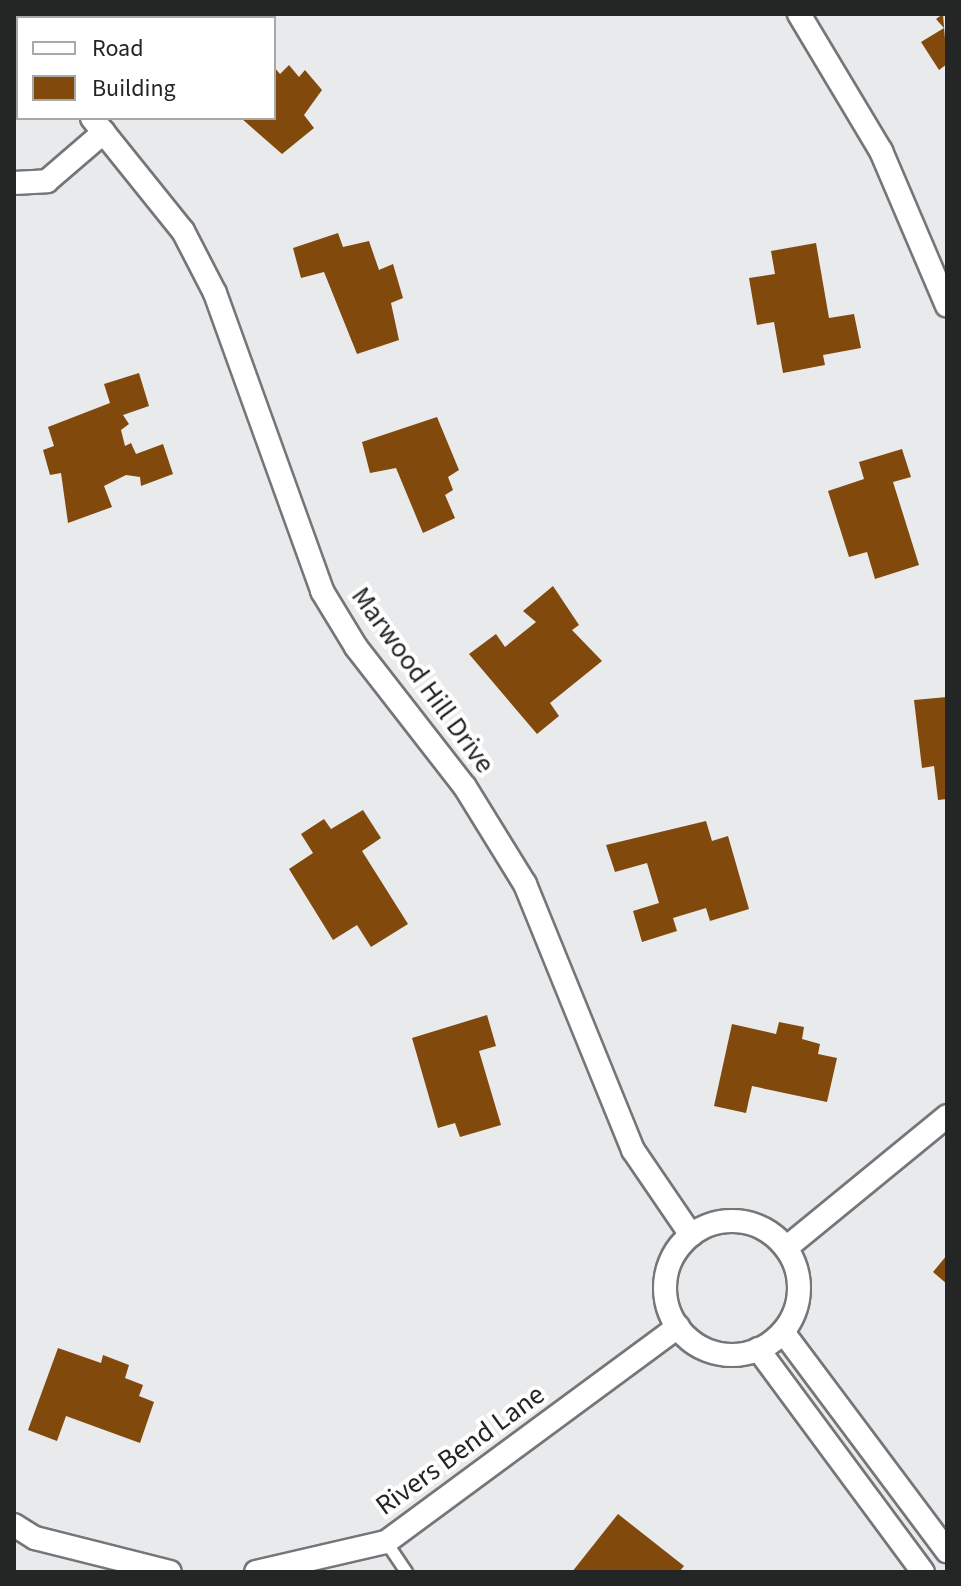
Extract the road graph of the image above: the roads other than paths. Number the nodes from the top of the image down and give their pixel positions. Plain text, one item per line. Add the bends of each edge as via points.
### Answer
1 (799, 14) edge
2 (98, 125) edge
3 (14, 183) edge
4 (947, 306) edge
5 (947, 1116) edge
6 (691, 1235) junction
7 (786, 1248) junction
8 (678, 1327) junction
9 (783, 1332) junction
10 (758, 1349) junction
11 (14, 1525) edge
12 (386, 1542) junction
13 (947, 1551) edge
14 (170, 1572) edge
15 (256, 1572) edge
16 (406, 1572) edge
17 (923, 1572) edge

1 - 4 street via 881,151
2 - 3 street via 47,181
2 - 6 street, Marwood Hill Drive via 183,231 215,293 322,591 356,647 465,787 525,884 633,1150
5 - 7 street
6 - 7 street via 715,1223 741,1221 767,1230
6 - 8 street via 666,1279
7 - 9 street via 799,1291
8 - 10 street via 714,1352
8 - 12 street, Rivers Bend Lane
9 - 10 street
9 - 13 street
10 - 17 street
11 - 14 street via 63,1546
12 - 15 street, Rivers Bend Lane
12 - 16 lane

